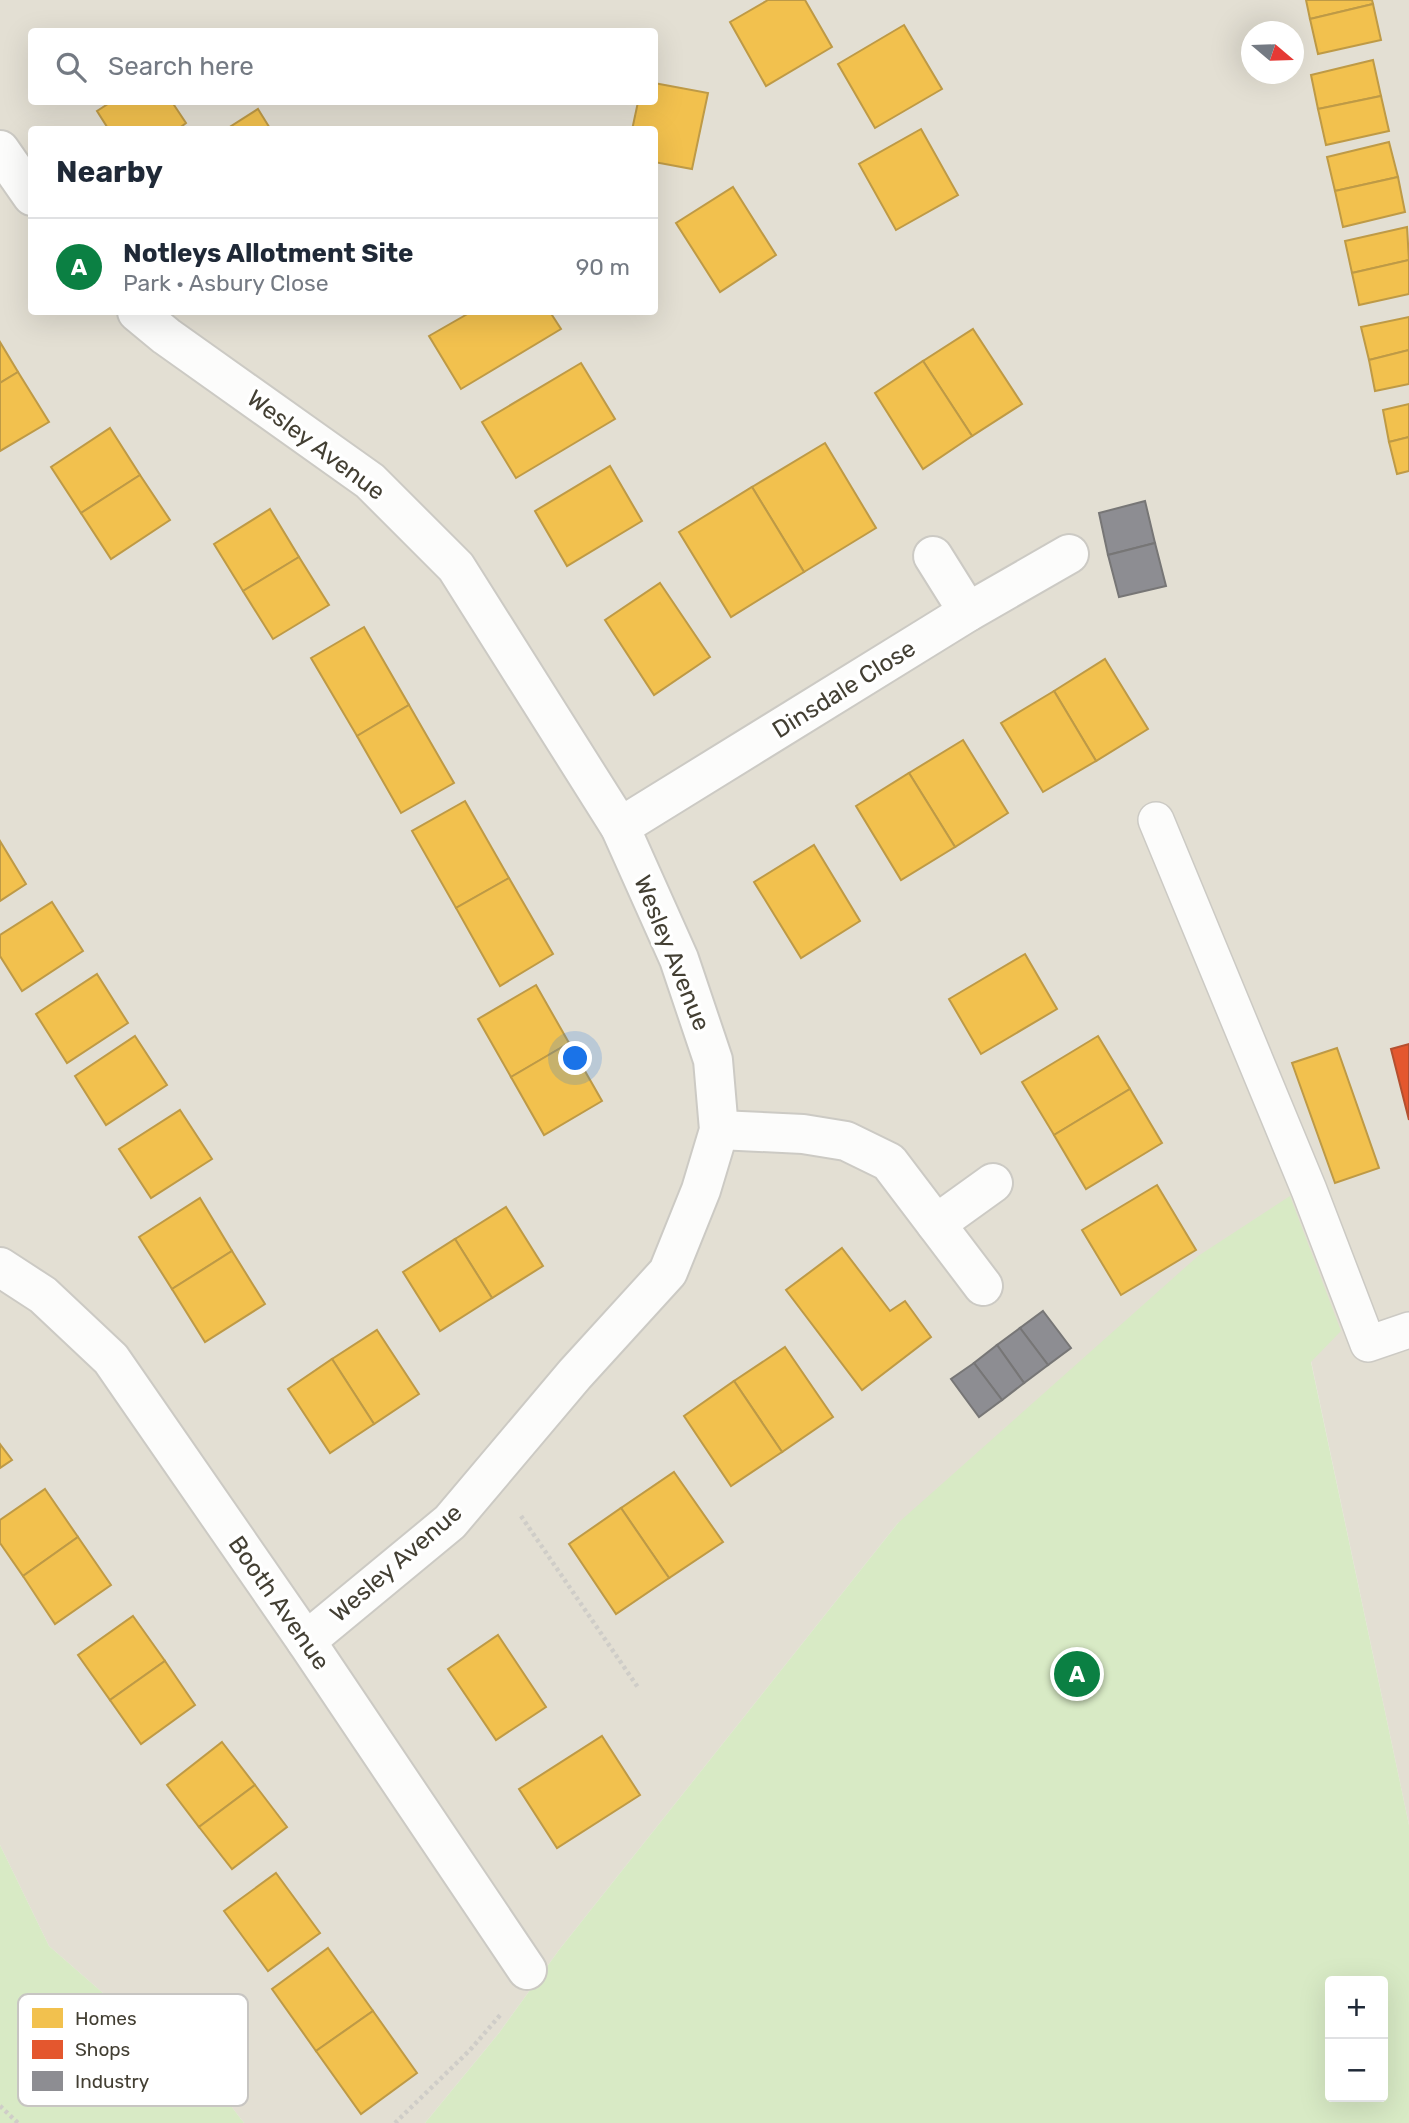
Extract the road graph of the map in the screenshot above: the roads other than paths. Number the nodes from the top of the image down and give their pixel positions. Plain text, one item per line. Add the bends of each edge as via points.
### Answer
1 (0, 149) edge
2 (28, 190) edge
3 (141, 315) edge
4 (1069, 554) dead end
5 (933, 556) dead end
6 (968, 612) junction
7 (1156, 820) dead end
8 (620, 827) junction
9 (719, 1130) junction
10 (993, 1183) dead end
11 (936, 1224) junction
12 (0, 1266) edge
13 (983, 1286) dead end
14 (1409, 1331) edge
15 (306, 1641) junction
16 (527, 1970) dead end

1 - 2 street
3 - 8 street, Wesley Avenue via 370,481 456,567
4 - 6 street, Dinsdale Close
5 - 6 street
6 - 8 street, Dinsdale Close
7 - 14 lane via 1368,1344
8 - 9 street, Wesley Avenue via 679,959 713,1060
9 - 11 street via 846,1140 889,1162
9 - 15 street, Wesley Avenue via 668,1272 450,1522
10 - 11 street
11 - 13 street
12 - 15 street, Booth Avenue via 43,1295 110,1359
15 - 16 street, Booth Avenue

